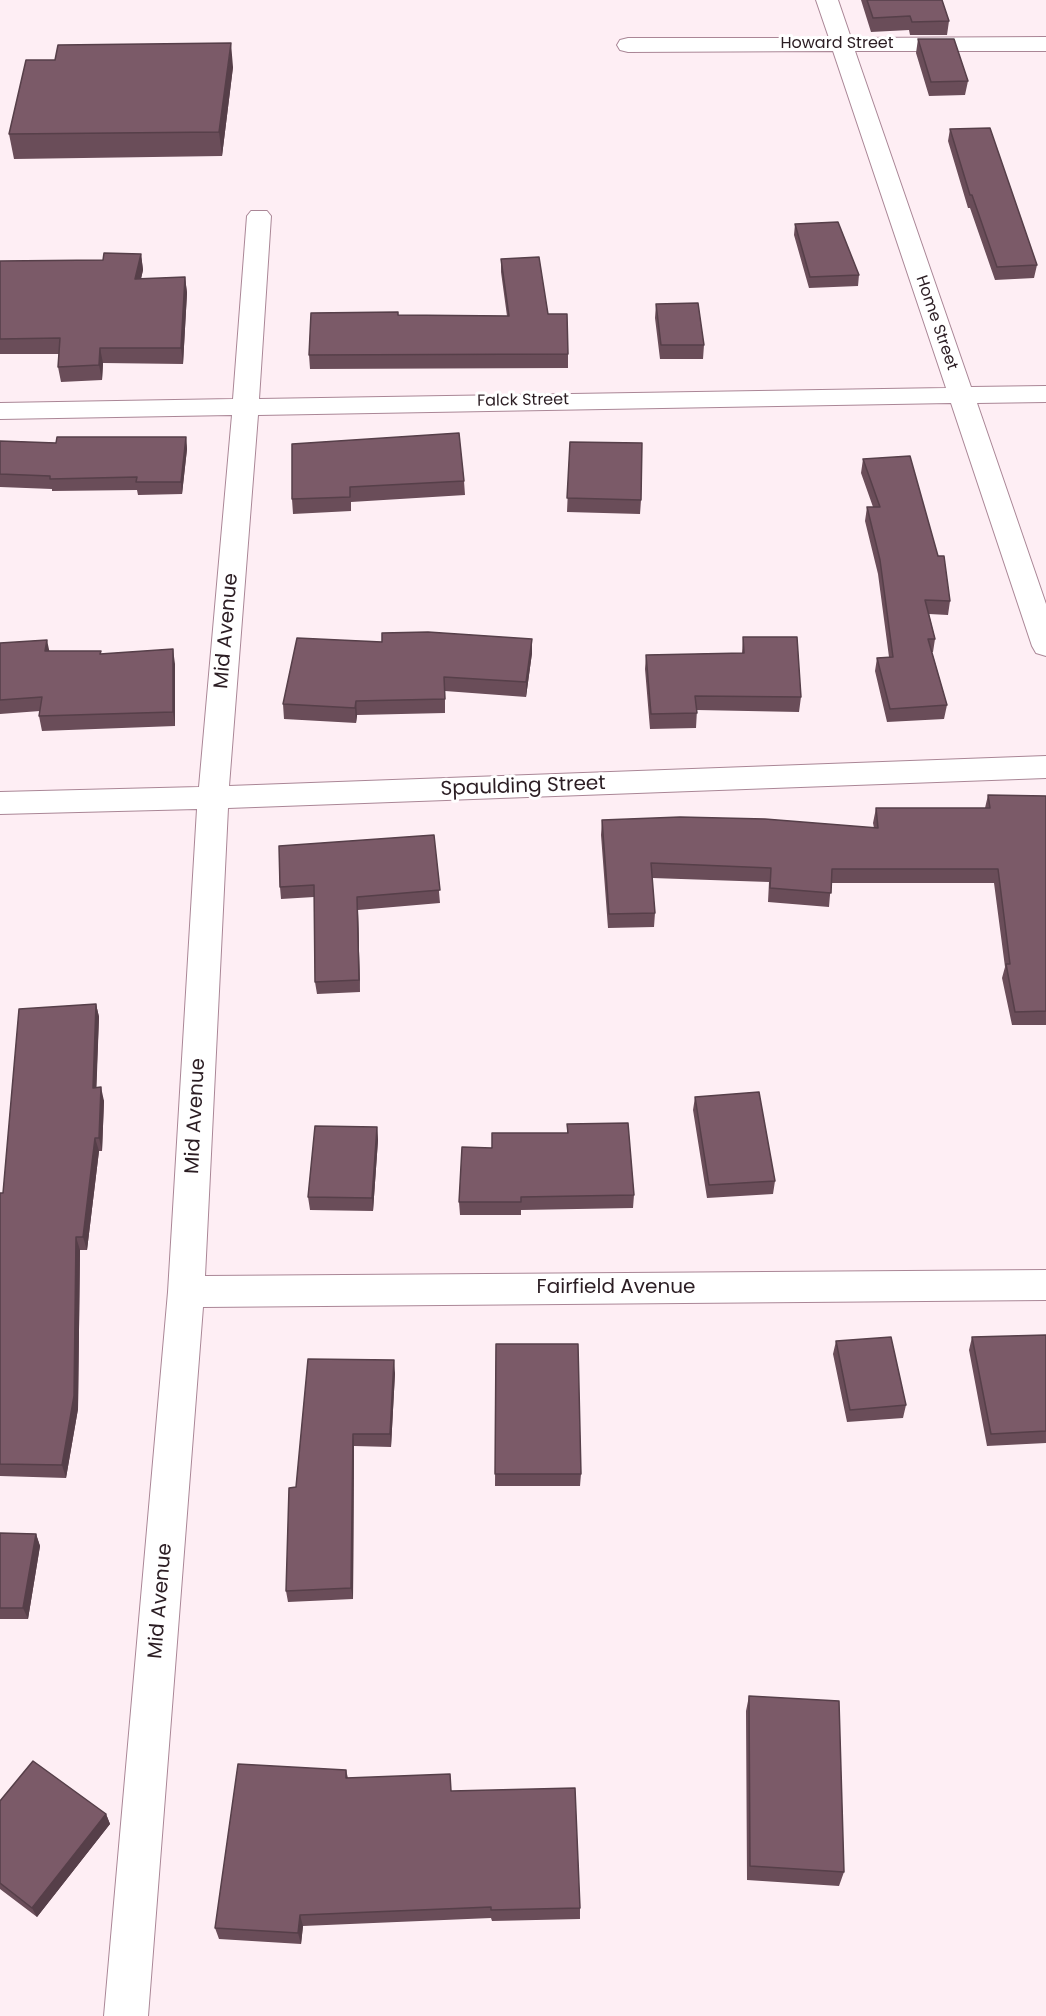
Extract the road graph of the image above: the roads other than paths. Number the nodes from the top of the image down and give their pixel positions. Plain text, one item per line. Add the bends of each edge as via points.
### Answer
1 (827, 0) edge
2 (842, 44) junction
3 (1046, 44) edge
4 (628, 45) dead end
5 (259, 216) dead end
6 (1046, 394) edge
7 (962, 395) junction
8 (246, 405) junction
9 (0, 411) edge
10 (1046, 646) edge
11 (1046, 767) edge
12 (213, 798) junction
13 (0, 803) edge
14 (1046, 1285) edge
15 (186, 1292) junction
16 (126, 2016) edge

1 - 2 street, Home Street
2 - 3 street, Howard Street
2 - 4 street, Howard Street
2 - 7 street, Home Street
5 - 8 street, Mid Avenue
6 - 7 street, Falck Street
7 - 8 street, Falck Street
7 - 10 street, Home Street
8 - 9 street, Falck Street
8 - 12 street, Mid Avenue
11 - 12 street, Spaulding Street
12 - 13 street, Spaulding Street
12 - 15 street, Mid Avenue
14 - 15 street, Fairfield Avenue
15 - 16 street, Mid Avenue

